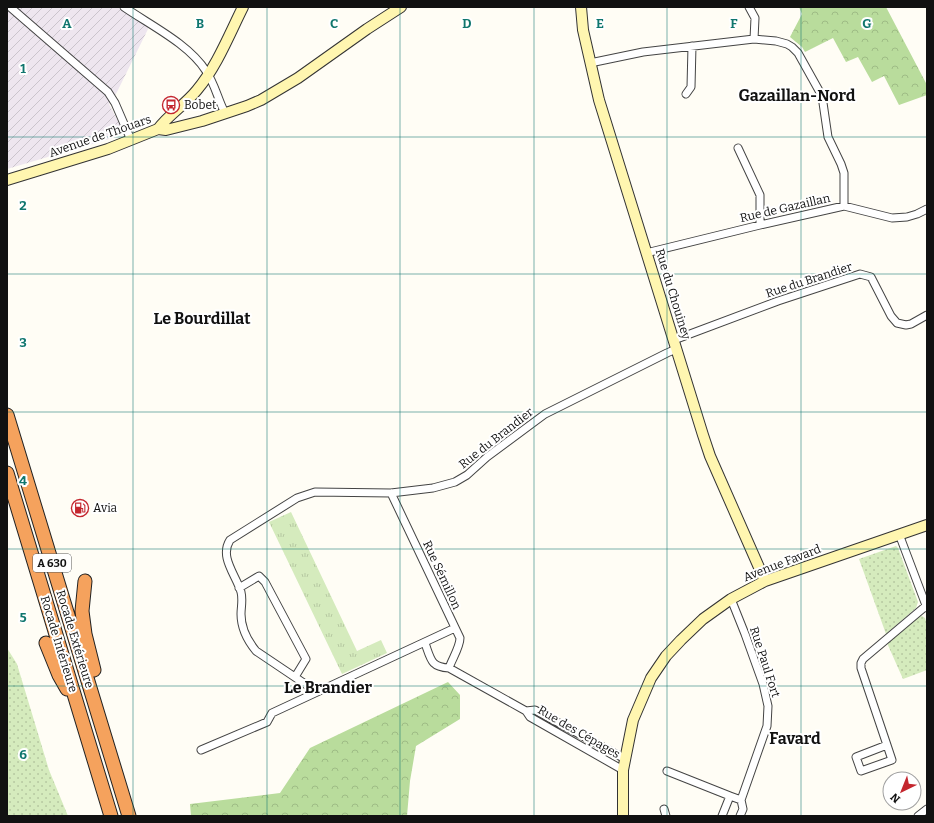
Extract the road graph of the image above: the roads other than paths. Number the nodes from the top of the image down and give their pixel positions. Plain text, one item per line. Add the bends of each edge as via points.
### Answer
1 (10, 7) edge
2 (124, 7) edge
3 (243, 7) edge
4 (401, 7) edge
5 (580, 7) edge
6 (749, 7) edge
7 (754, 39) junction
8 (692, 46) junction
9 (590, 63) junction
10 (208, 75) junction
11 (686, 94) dead end
12 (225, 114) junction
13 (158, 129) junction
14 (131, 140) junction
15 (738, 148) dead end
16 (7, 180) edge
17 (844, 206) junction
18 (927, 209) edge
19 (760, 224) junction
20 (646, 253) junction
21 (927, 315) edge
22 (675, 345) junction
23 (7, 415) edge
24 (7, 473) edge
25 (391, 493) junction
26 (927, 525) edge
27 (899, 534) junction
28 (86, 581) dead end
29 (765, 581) junction
30 (239, 588) junction
31 (731, 599) junction
32 (927, 606) edge
33 (455, 628) junction
34 (46, 643) dead end
35 (425, 643) junction
36 (450, 668) junction
37 (295, 677) junction
38 (317, 692) junction
39 (97, 711) junction
40 (526, 711) junction
41 (81, 714) junction
42 (888, 745) junction
43 (201, 750) dead end
44 (625, 759) junction
45 (623, 770) junction
46 (667, 771) dead end
47 (730, 796) junction
48 (740, 800) junction
49 (927, 809) edge
50 (111, 816) edge
51 (129, 816) edge
52 (623, 816) edge
53 (722, 816) edge
54 (740, 816) edge
55 (918, 816) edge

1 - 14 street via 108,92
2 - 10 street via 183,47 195,57
3 - 10 street
4 - 12 street, Avenue de Thouars via 279,90
5 - 9 street, Rue du Chouiney
6 - 7 street via 755,18
7 - 8 street
7 - 17 street via 776,41 792,47 818,88 824,102 828,137 844,173
8 - 9 street via 643,52
8 - 11 street via 691,87
9 - 20 street, Rue du Chouiney
10 - 12 street
10 - 13 street via 189,100
12 - 13 street, Avenue de Thouars via 166,130
13 - 14 street, Avenue de Thouars
14 - 16 street, Avenue de Thouars
15 - 19 street via 760,195
17 - 18 street, Rue de Gazaillan via 892,218 907,217
17 - 19 street, Rue de Gazaillan
19 - 20 street, Rue de Gazaillan
20 - 22 street, Rue du Chouiney
21 - 22 street, Rue du Brandier via 911,324 897,323 871,277 860,274 778,301
22 - 25 street, Rue du Brandier via 667,352 545,414 456,482 433,488
22 - 29 street, Rue du Chouiney via 710,456
23 - 39 highway, Rocade Extérieure / A 630
24 - 41 highway, Rocade Intérieure / A 630
25 - 30 street, Rue du Brandier via 315,492 297,498 226,545 226,557
25 - 33 street, Rue Sémillon
26 - 27 street, Avenue Favard
27 - 29 street, Avenue Favard
27 - 32 street
28 - 39 highway via 82,611 86,640 99,688
29 - 31 street, Avenue Favard
30 - 37 street via 242,599 242,626 249,643 256,651
30 - 37 street via 259,576 265,582 306,659
31 - 44 street, Avenue Favard via 703,619 681,640 651,678 633,720
31 - 48 street, Rue Paul Fort via 759,673 768,706 767,726
32 - 42 street via 861,663 860,668
33 - 35 street
33 - 36 street, Rue Sémillon via 460,642
34 - 41 highway via 59,675
35 - 36 street, Rue des Cépages via 434,664
35 - 38 street
36 - 40 street, Rue des Cépages
37 - 38 street
38 - 43 street via 272,713 267,722
39 - 51 highway, Rocade Extérieure / A 630
40 - 44 street, Rue des Cépages via 535,710
40 - 45 street, Rue des Cépages via 530,717
41 - 50 highway, Rocade Intérieure / A 630
42 - 42 street via 856,757 861,771 892,760
44 - 45 street, Avenue Favard
45 - 52 street, Avenue Favard
46 - 47 street
47 - 48 street
47 - 53 street
48 - 54 street, Rue Paul Fort via 743,809
49 - 55 street

